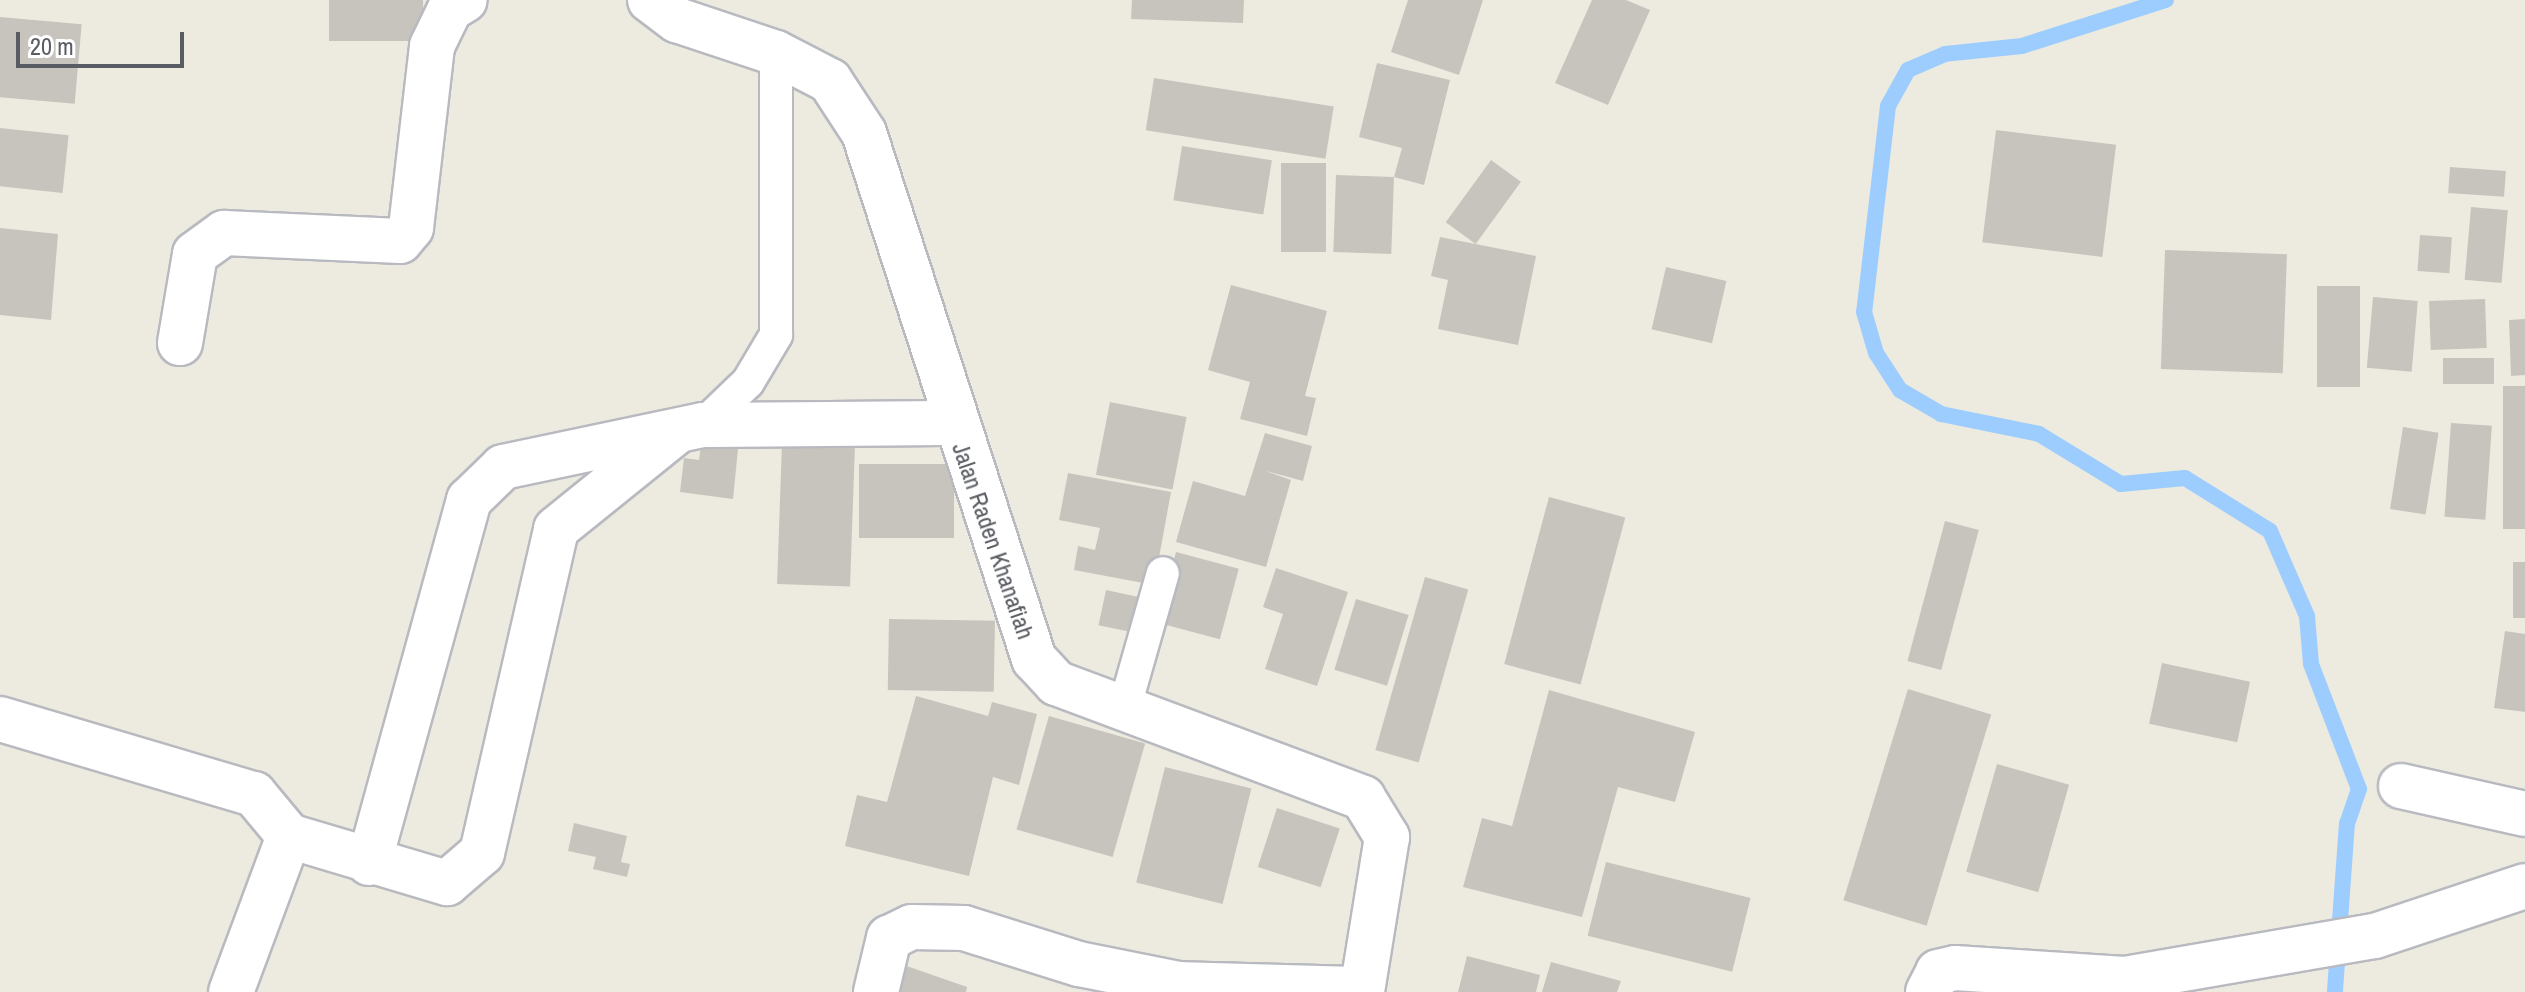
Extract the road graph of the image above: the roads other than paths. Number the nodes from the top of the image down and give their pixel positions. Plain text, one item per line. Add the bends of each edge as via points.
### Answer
1 (465, 0) edge
2 (650, 0) edge
3 (776, 53) junction
4 (180, 343) dead end
5 (953, 423) junction
6 (689, 429) junction
7 (1163, 573) dead end
8 (1125, 706) junction
9 (0, 719) edge
10 (2401, 786) dead end
11 (2525, 814) edge
12 (289, 836) junction
13 (369, 863) junction
14 (2525, 886) edge
15 (1362, 990) edge
16 (231, 992) edge
17 (876, 992) edge
18 (1928, 992) edge

1 - 4 street via 450,9 432,46 411,228 400,241 224,233 195,254
2 - 3 street, Jalan Raden Khanafiah via 677,20
3 - 5 street, Jalan Raden Khanafiah via 830,81 864,133
3 - 6 lane via 776,335 748,382
5 - 6 street
5 - 8 street, Jalan Raden Khanafiah via 1034,659 1056,683
6 - 13 street via 503,467 469,500
6 - 13 street via 556,529 482,853 447,883
7 - 8 lane
8 - 15 street, Jalan Raden Khanafiah via 1363,798 1387,837
9 - 12 street via 254,794
10 - 11 street
12 - 13 street
12 - 16 street
14 - 18 street via 2375,936 2125,979 1955,968 1938,972
15 - 17 street via 1179,984 1079,964 964,928 912,927 889,938

